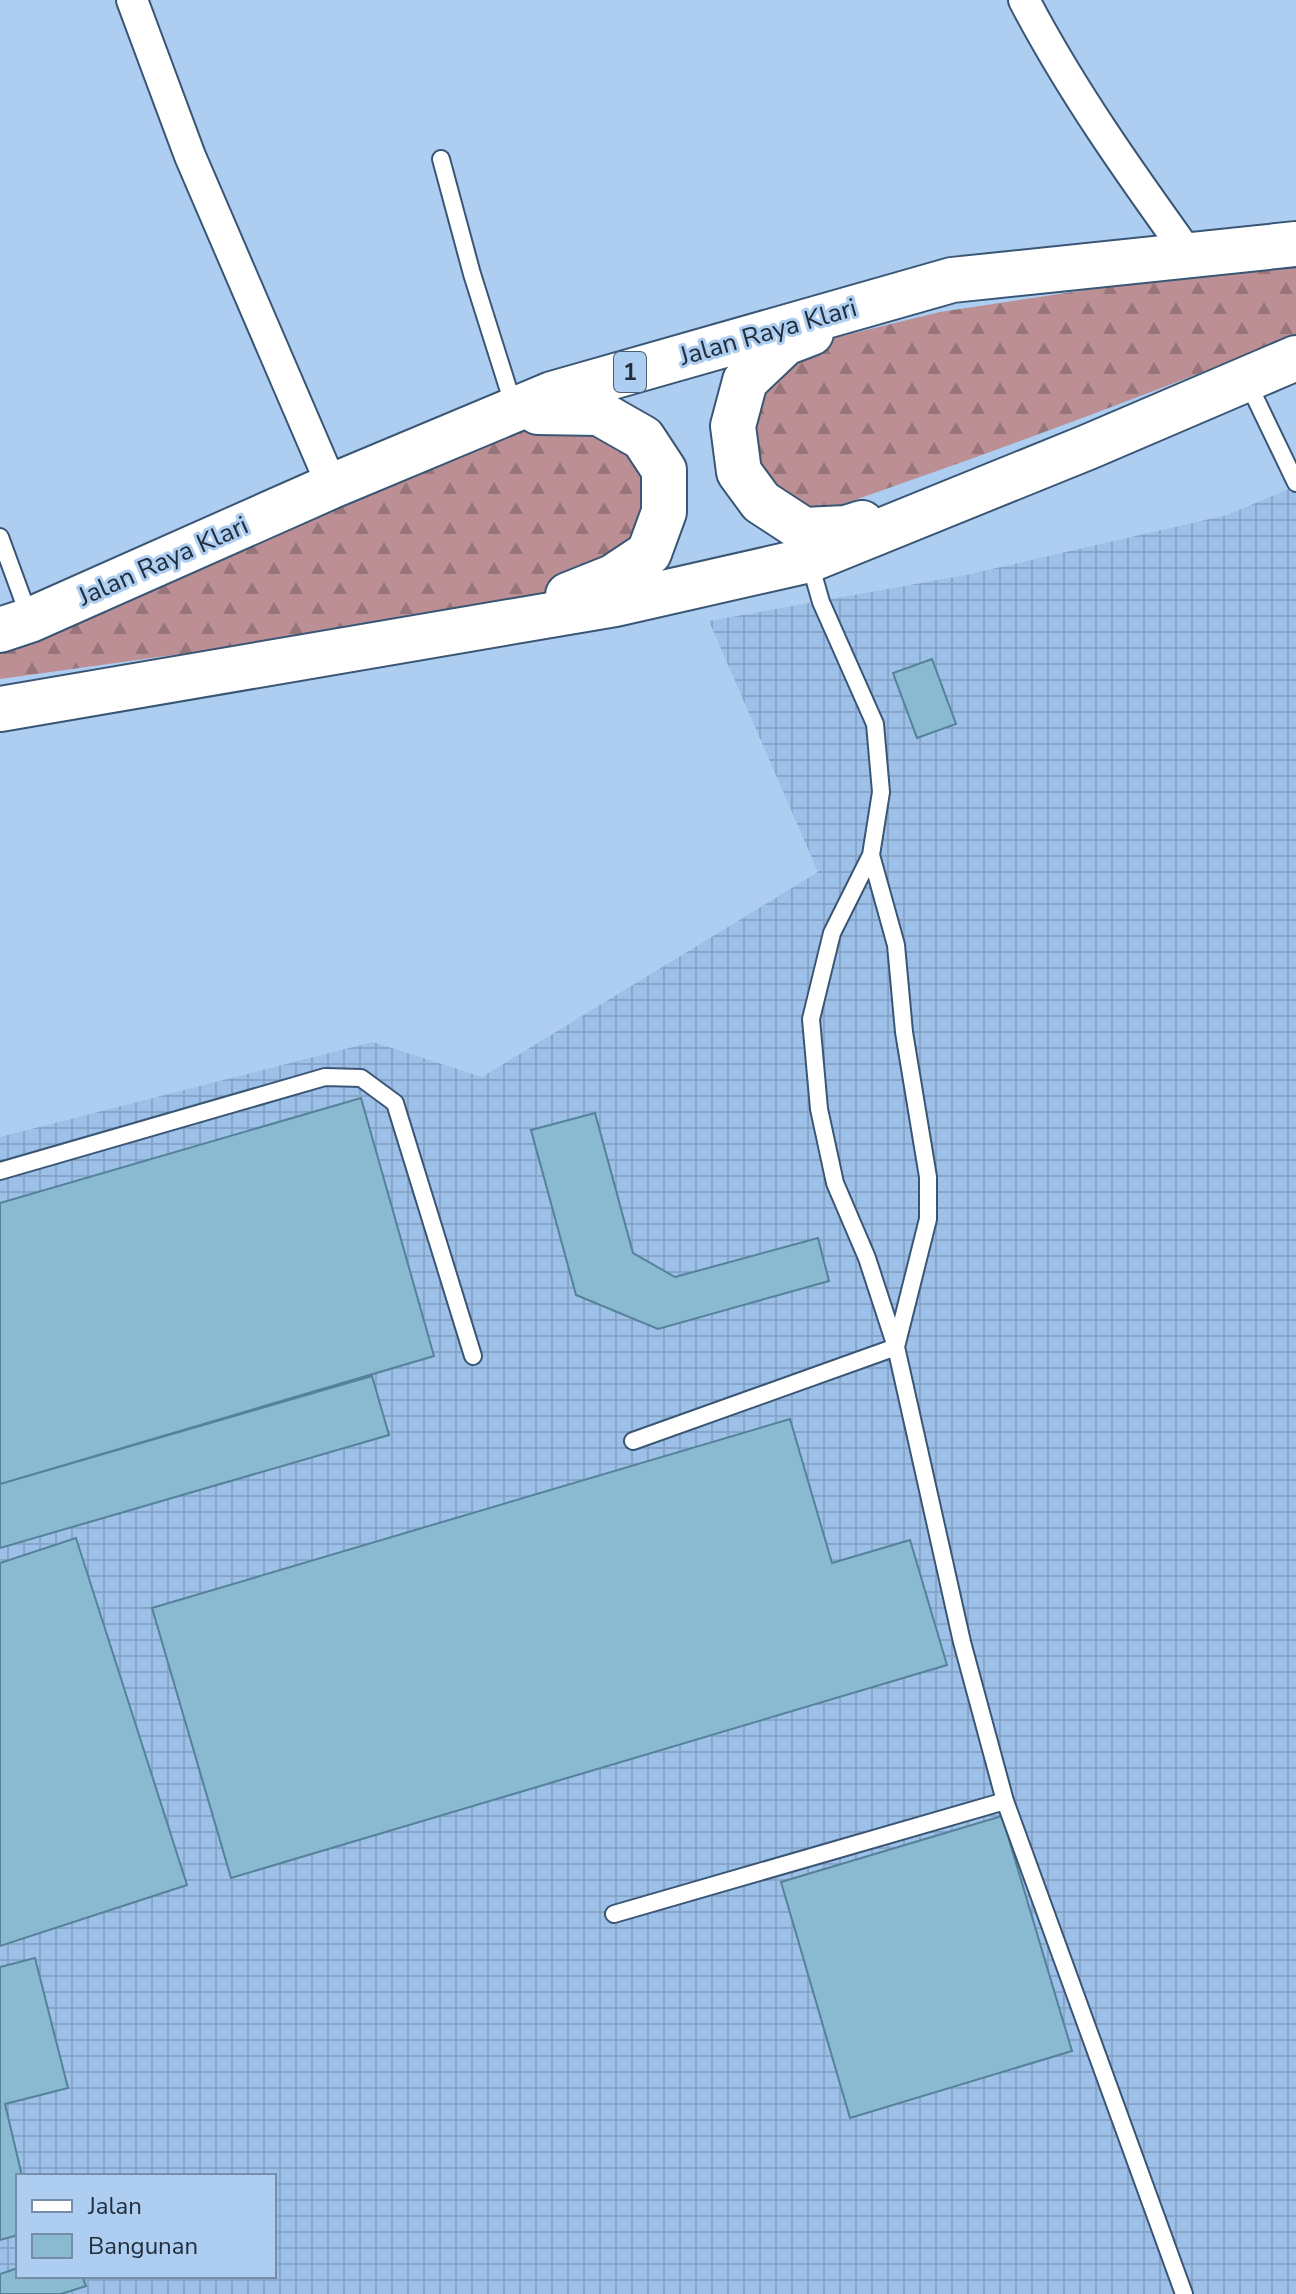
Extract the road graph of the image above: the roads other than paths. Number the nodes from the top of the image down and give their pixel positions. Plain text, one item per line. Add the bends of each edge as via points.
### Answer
1 (132, 0) edge
2 (1024, 0) edge
3 (441, 159) dead end
4 (1296, 244) edge
5 (1189, 255) junction
6 (952, 280) junction
7 (1296, 358) edge
8 (1246, 380) junction
9 (515, 411) junction
10 (1088, 447) junction
11 (1296, 483) edge
12 (332, 486) junction
13 (0, 537) edge
14 (809, 560) junction
15 (15, 625) edge
16 (494, 625) junction
17 (0, 709) edge
18 (871, 855) junction
19 (0, 1171) edge
20 (896, 1347) junction
21 (473, 1356) dead end
22 (633, 1441) dead end
23 (1005, 1801) junction
24 (614, 1914) dead end
25 (1184, 2294) edge

1 - 12 street via 190,156
2 - 5 street via 1086,106
3 - 9 lane
4 - 5 highway, Jalan Raya Klari / 1
5 - 6 highway, Jalan Raya Klari / 1
6 - 9 highway, Jalan Raya Klari / 1 via 552,394
6 - 10 highway via 785,343 745,381 733,426 739,472 761,502 804,530 846,528
7 - 8 highway
8 - 10 highway
8 - 11 lane
9 - 12 highway, Jalan Raya Klari / 1
9 - 16 highway via 599,413 643,438 664,470 664,512 649,553 613,577
10 - 14 highway
12 - 15 highway, Jalan Raya Klari / 1
13 - 15 lane
14 - 16 highway
14 - 18 lane via 821,602 875,724 881,792
16 - 17 highway
18 - 20 lane via 896,945 928,1177 928,1219
18 - 20 lane via 832,933 811,1019 819,1109 835,1183
19 - 21 lane via 325,1077 361,1078 395,1103
20 - 22 lane
20 - 23 lane via 962,1642
23 - 24 lane
23 - 25 lane

